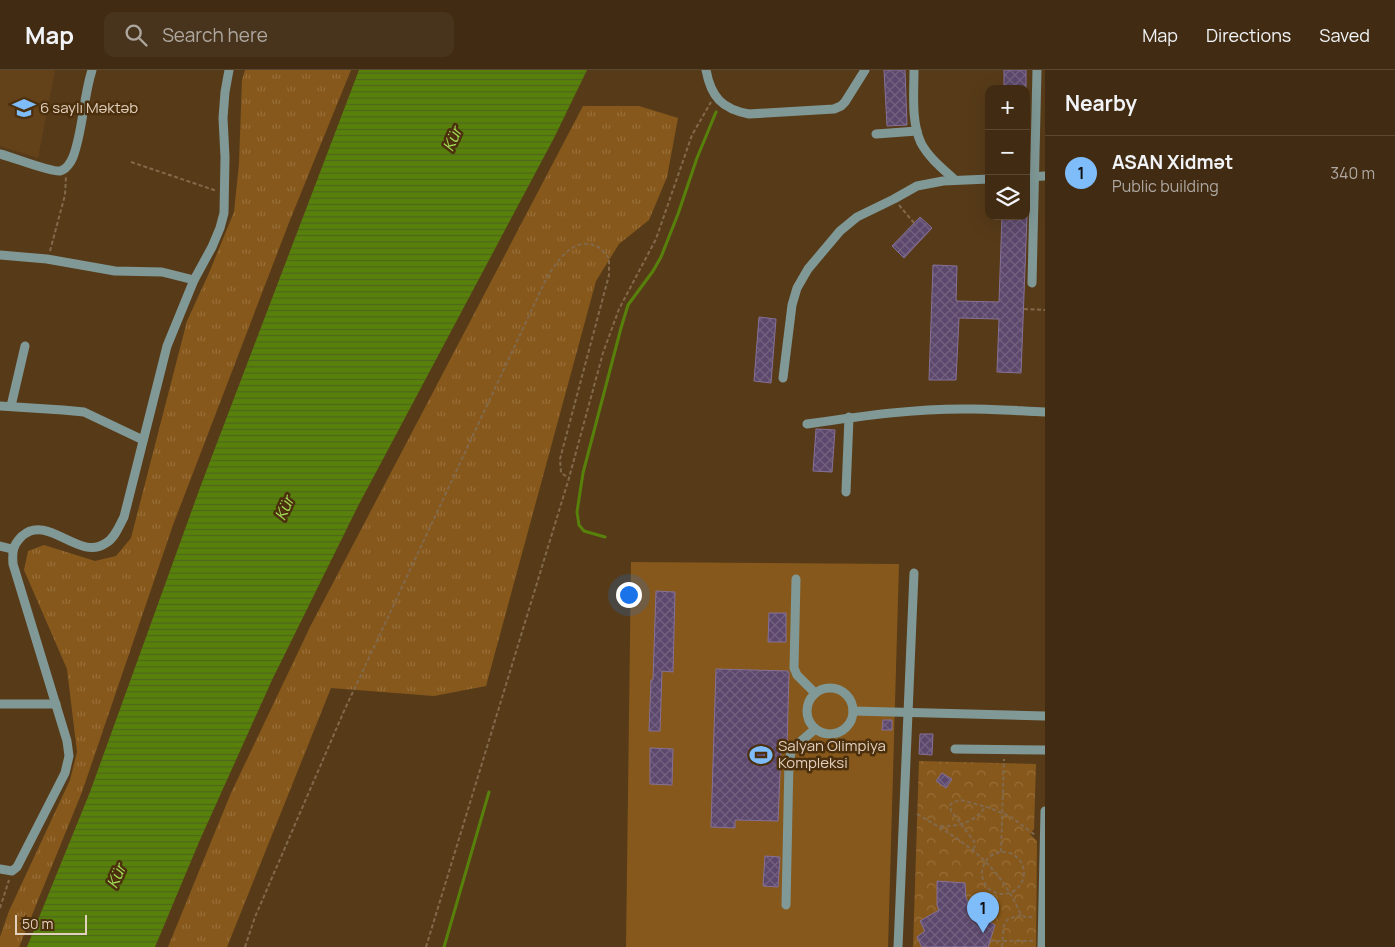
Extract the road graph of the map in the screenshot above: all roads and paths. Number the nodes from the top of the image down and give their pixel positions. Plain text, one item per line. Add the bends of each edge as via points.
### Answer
1 (92, 70) edge
2 (229, 70) edge
3 (706, 70) edge
4 (866, 70) edge
5 (914, 70) edge
6 (1037, 70) edge
7 (714, 96) junction
8 (917, 131) junction
9 (876, 134) dead end
10 (0, 154) edge
11 (132, 162) dead end
12 (66, 168) junction
13 (1045, 176) edge
14 (1030, 177) edge
15 (985, 178) edge
16 (955, 180) junction
17 (224, 192) junction
18 (894, 199) junction
19 (914, 223) dead end
20 (0, 255) edge
21 (48, 259) junction
22 (194, 280) junction
23 (1032, 283) dead end
24 (1024, 309) dead end
25 (1045, 310) edge
26 (25, 346) dead end
27 (783, 378) dead end
28 (0, 406) edge
29 (11, 406) junction
30 (1045, 412) edge
31 (849, 417) junction
32 (807, 424) dead end
33 (143, 440) junction
34 (569, 478) junction
35 (846, 492) dead end
36 (0, 546) edge
37 (12, 549) junction
38 (914, 573) dead end
39 (796, 579) dead end
40 (815, 693) junction
41 (0, 704) edge
42 (56, 704) junction
43 (853, 711) junction
44 (908, 713) junction
45 (1045, 716) edge
46 (815, 729) junction
47 (955, 749) dead end
48 (1004, 750) junction
49 (1045, 750) edge
50 (986, 806) junction
51 (1045, 811) edge
52 (1002, 813) junction
53 (917, 814) dead end
54 (962, 824) junction
55 (938, 826) junction
56 (1044, 838) edge
57 (973, 850) junction
58 (1001, 852) junction
59 (986, 860) junction
60 (0, 869) edge
61 (12, 870) junction
62 (1009, 894) junction
63 (786, 905) dead end
64 (0, 908) edge
65 (1021, 915) junction
66 (1043, 918) junction
67 (990, 941) dead end
68 (1002, 941) junction
69 (1042, 944) edge
70 (245, 947) edge
71 (426, 947) edge
72 (898, 947) edge
73 (1002, 947) edge

1 - 12 street via 76,145
2 - 17 street via 223,118
3 - 7 street
4 - 7 street via 845,102 834,109 749,114 724,105
5 - 8 street
6 - 14 street
7 - 34 path via 692,136 656,239 619,309 603,353
8 - 9 street
8 - 16 street via 930,156
10 - 12 street via 41,167 60,171
11 - 17 path via 208,190
12 - 21 path via 65,195
13 - 14 street
14 - 23 street
15 - 16 street
16 - 18 street via 917,186
17 - 22 street via 220,228
18 - 19 path
18 - 27 street via 857,217 840,231 808,269 792,305
20 - 21 street
21 - 22 street via 122,271 162,272
22 - 33 street via 167,346
24 - 25 path
26 - 29 street
28 - 29 street
29 - 33 street via 84,412
30 - 31 street via 928,410
31 - 32 street
31 - 35 street
33 - 37 street via 124,518 106,544 94,548 84,546 36,529 26,533
34 - 70 path via 561,473 560,459 609,275 609,258 598,247 582,244 565,252 548,275 344,711
34 - 71 path
36 - 37 street
37 - 42 street via 13,564
38 - 44 street
39 - 40 street via 794,668
40 - 43 street via 829,688 843,692 852,703
40 - 46 street via 806,711
41 - 42 street
42 - 61 street via 69,756 65,773 17,867
43 - 44 street
43 - 46 street via 843,730 829,734
44 - 45 street
44 - 72 street
46 - 63 street via 792,749 788,761
47 - 48 street
48 - 49 street
48 - 52 path
50 - 52 path
50 - 54 path via 975,819
50 - 54 path via 961,800 953,802 951,811
51 - 56 street
52 - 56 path via 1034,835
52 - 58 path
53 - 55 path
54 - 55 path
54 - 57 path via 974,841
55 - 57 path
56 - 66 street
57 - 59 path
58 - 59 path
58 - 62 path via 1017,858 1024,873 1017,889
59 - 62 path
59 - 62 path via 982,868 985,886 1000,895
60 - 61 street
61 - 64 path
62 - 65 path
65 - 66 path
65 - 68 path via 1008,919
66 - 69 street
67 - 68 path
68 - 69 path
68 - 73 path

